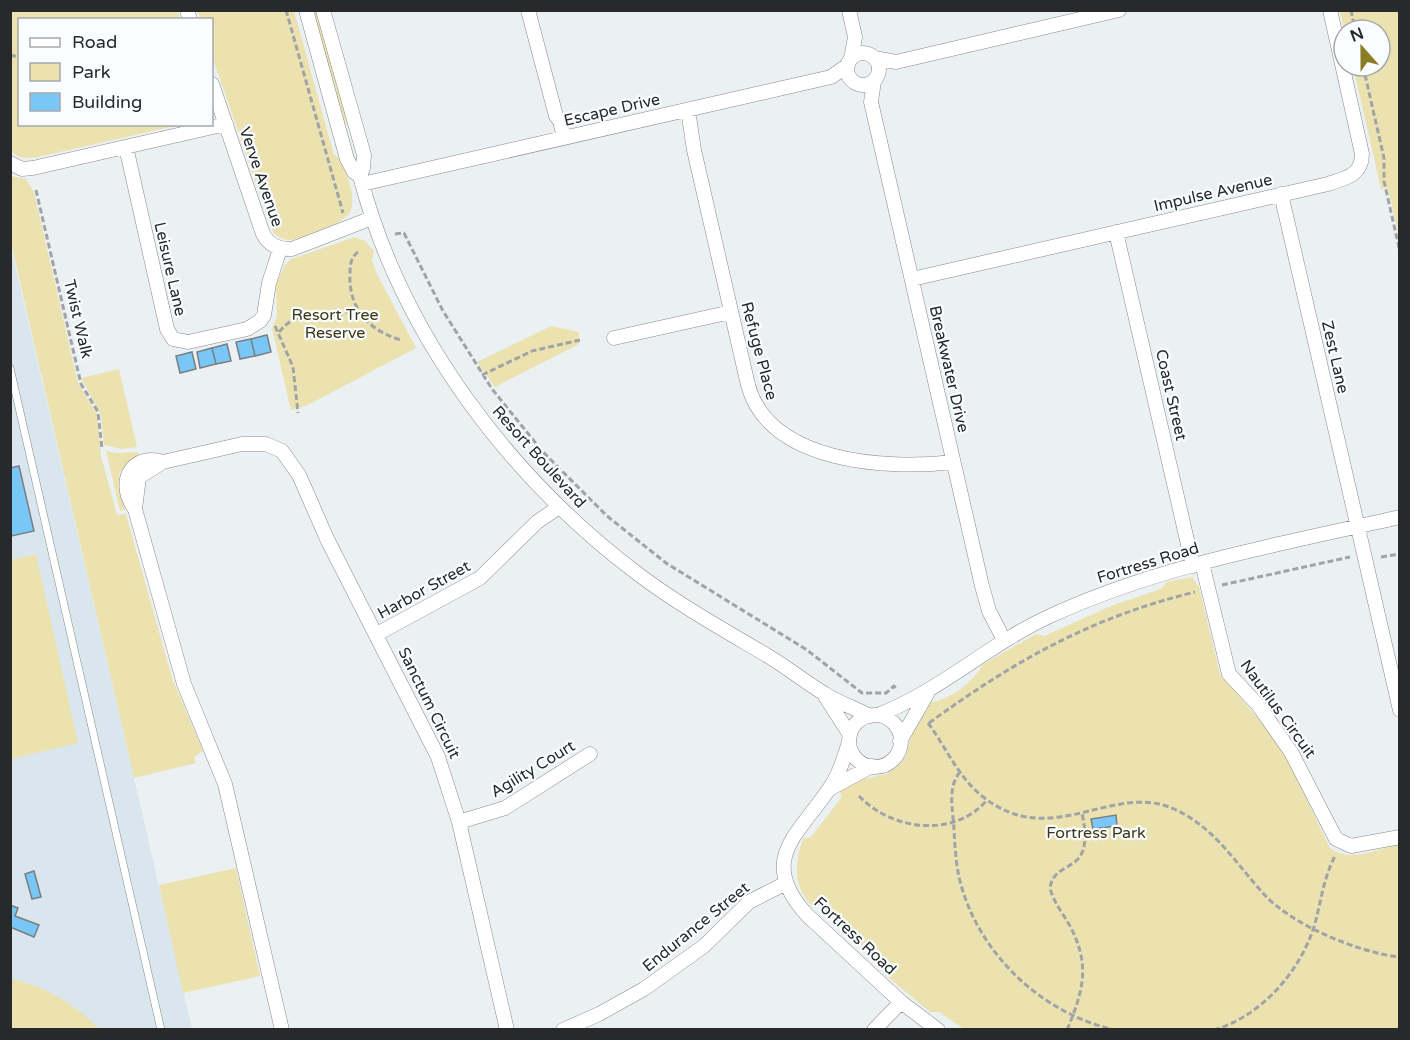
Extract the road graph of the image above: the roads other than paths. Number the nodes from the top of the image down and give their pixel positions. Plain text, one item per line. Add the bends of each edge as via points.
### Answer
1 (306, 10) edge
2 (323, 10) edge
3 (528, 10) edge
4 (849, 10) edge
5 (1119, 10) edge
6 (1330, 10) edge
7 (1067, 16) edge
8 (855, 37) junction
9 (872, 56) junction
10 (849, 62) junction
11 (896, 62) junction
12 (831, 77) junction
13 (876, 79) junction
14 (854, 83) junction
15 (213, 87) edge
16 (871, 102) junction
17 (685, 110) junction
18 (226, 124) junction
19 (357, 131) junction
20 (341, 136) junction
21 (561, 139) junction
22 (126, 147) junction
23 (10, 164) edge
24 (362, 184) junction
25 (1281, 194) junction
26 (372, 218) junction
27 (1116, 232) junction
28 (280, 249) junction
29 (912, 279) junction
30 (731, 312) junction
31 (614, 338) dead end
32 (10, 368) edge
33 (953, 462) junction
34 (556, 504) junction
35 (1400, 517) edge
36 (1357, 527) junction
37 (1197, 565) junction
38 (376, 634) junction
39 (1004, 640) junction
40 (824, 694) junction
41 (912, 707) junction
42 (1400, 710) edge
43 (874, 716) junction
44 (849, 738) junction
45 (900, 741) junction
46 (590, 754) dead end
47 (872, 766) junction
48 (829, 789) junction
49 (459, 822) junction
50 (1400, 837) edge
51 (786, 883) junction
52 (901, 1002) junction
53 (161, 1029) edge
54 (282, 1029) edge
55 (507, 1029) edge
56 (564, 1029) edge
57 (874, 1029) edge
58 (938, 1029) edge

1 - 20 street, Resort Boulevard
2 - 19 street, Resort Boulevard
3 - 21 street via 560,121
4 - 8 street
5 - 7 street
6 - 25 street, Impulse Avenue via 1362,162 1357,172 1346,178
7 - 11 street
8 - 9 street
8 - 10 street
9 - 10 street via 859,54
9 - 11 street
9 - 13 street via 879,67
10 - 12 street, Escape Drive
10 - 14 street via 847,73
11 - 13 street
12 - 14 street, Escape Drive
12 - 17 street, Escape Drive
13 - 14 street via 866,86
13 - 16 street, Breakwater Drive
14 - 16 street, Breakwater Drive
15 - 18 street, Verve Avenue
16 - 29 street, Breakwater Drive
17 - 21 street, Escape Drive
17 - 30 street, Refuge Place
18 - 22 street
18 - 28 street, Verve Avenue via 263,234
19 - 20 street
19 - 24 street, Resort Boulevard via 364,162
20 - 24 street, Resort Boulevard via 350,166
21 - 24 street, Escape Drive via 400,176 391,183
22 - 23 street via 33,168
22 - 28 street, Leisure Lane via 173,339 186,342 254,326 265,313
24 - 26 street, Resort Boulevard
25 - 27 street, Impulse Avenue
25 - 36 street, Zest Lane
26 - 28 street, Verve Avenue via 299,247
26 - 34 street, Resort Boulevard via 405,296 447,368 503,445
27 - 29 street, Impulse Avenue
27 - 37 street, Coast Street
29 - 33 street, Breakwater Drive
30 - 31 street
30 - 33 street, Refuge Place via 751,396 761,416 778,430 813,448 871,464 914,466
32 - 53 lane
33 - 39 street, Breakwater Drive via 986,602
34 - 38 street, Harbor Street via 480,578
34 - 40 street, Resort Boulevard via 663,592
35 - 36 street, Fortress Road
36 - 37 street, Fortress Road
36 - 42 street
37 - 39 street, Fortress Road via 1087,599
37 - 50 street, Nautilus Circuit via 1208,588 1229,674 1258,705 1292,752 1331,831 1341,844 1351,846
38 - 49 street, Sanctum Circuit via 438,757
38 - 54 street, Sanctum Circuit via 316,517 299,475 298,459 285,442 264,436 163,462 147,461 128,474 126,495 135,509 184,684 225,784
39 - 41 street, Fortress Road
40 - 43 street, Resort Boulevard
40 - 44 street, Resort Boulevard
41 - 43 street
41 - 45 street, Fortress Road
43 - 44 street via 857,722
43 - 45 street via 885,717 896,727
44 - 47 street via 859,761
44 - 48 street, Fortress Road
45 - 47 street via 892,760
46 - 49 street, Agility Court via 505,808
47 - 48 street, Fortress Road
48 - 51 street, Fortress Road via 786,850
49 - 55 street, Sanctum Circuit
51 - 52 street, Fortress Road via 807,915
51 - 56 street, Endurance Street via 749,902 704,946 644,989
52 - 57 street
52 - 58 street, Fortress Road

